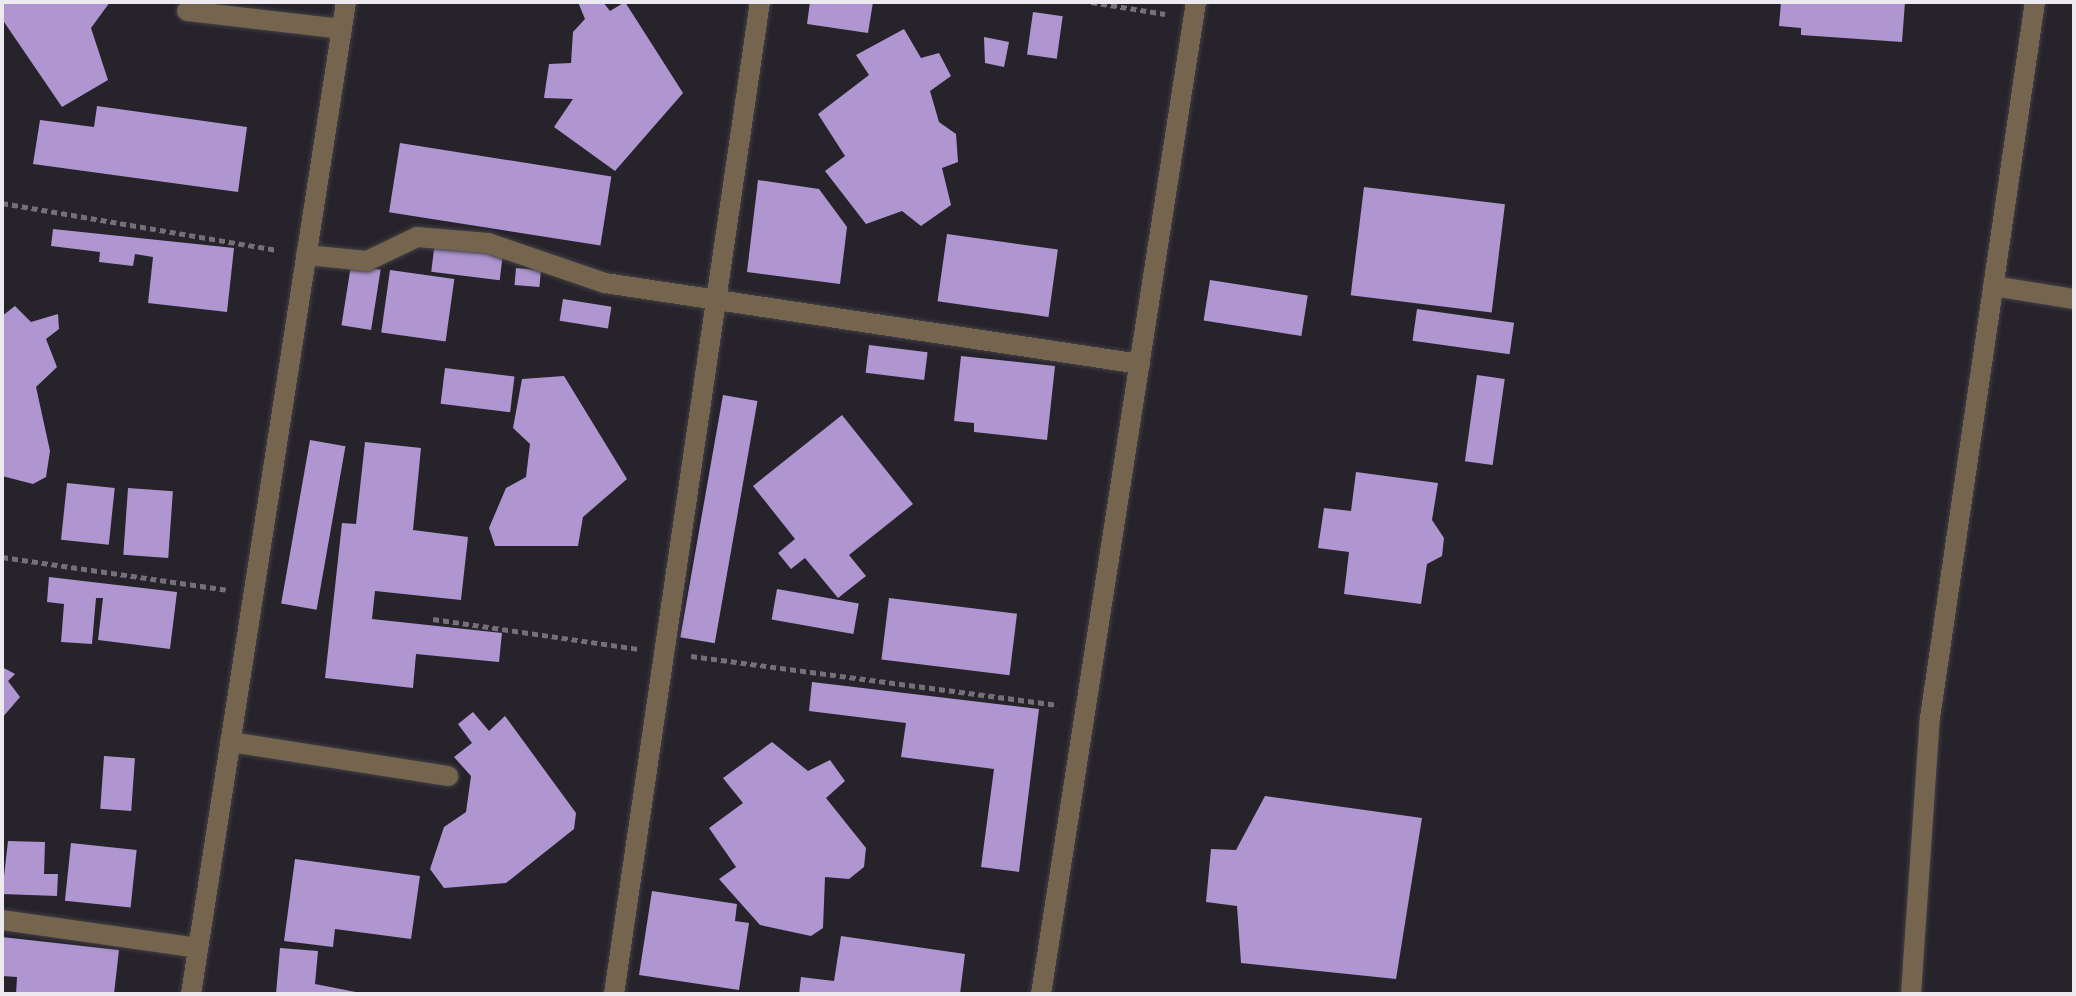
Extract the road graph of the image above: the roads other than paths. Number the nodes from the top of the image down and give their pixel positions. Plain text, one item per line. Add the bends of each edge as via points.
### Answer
1 (346, 2) edge
2 (760, 2) edge
3 (2035, 2) edge
4 (1195, 10) edge
5 (187, 11) dead end
6 (342, 29) junction
7 (306, 255) junction
8 (1993, 286) junction
9 (714, 298) junction
10 (2074, 299) edge
11 (1140, 364) junction
12 (230, 742) junction
13 (448, 776) dead end
14 (2, 920) edge
15 (198, 948) junction
16 (191, 994) edge
17 (614, 994) edge
18 (1041, 994) edge
19 (1911, 994) edge

1 - 6 street
2 - 9 street
3 - 8 street
4 - 11 street
5 - 6 street
6 - 7 street
7 - 9 street via 367,261 417,237 488,243 594,280
7 - 12 street
8 - 10 street
8 - 19 street via 1930,718
9 - 11 street
9 - 17 street
11 - 18 street
12 - 13 street
12 - 15 street
14 - 15 street
15 - 16 street

